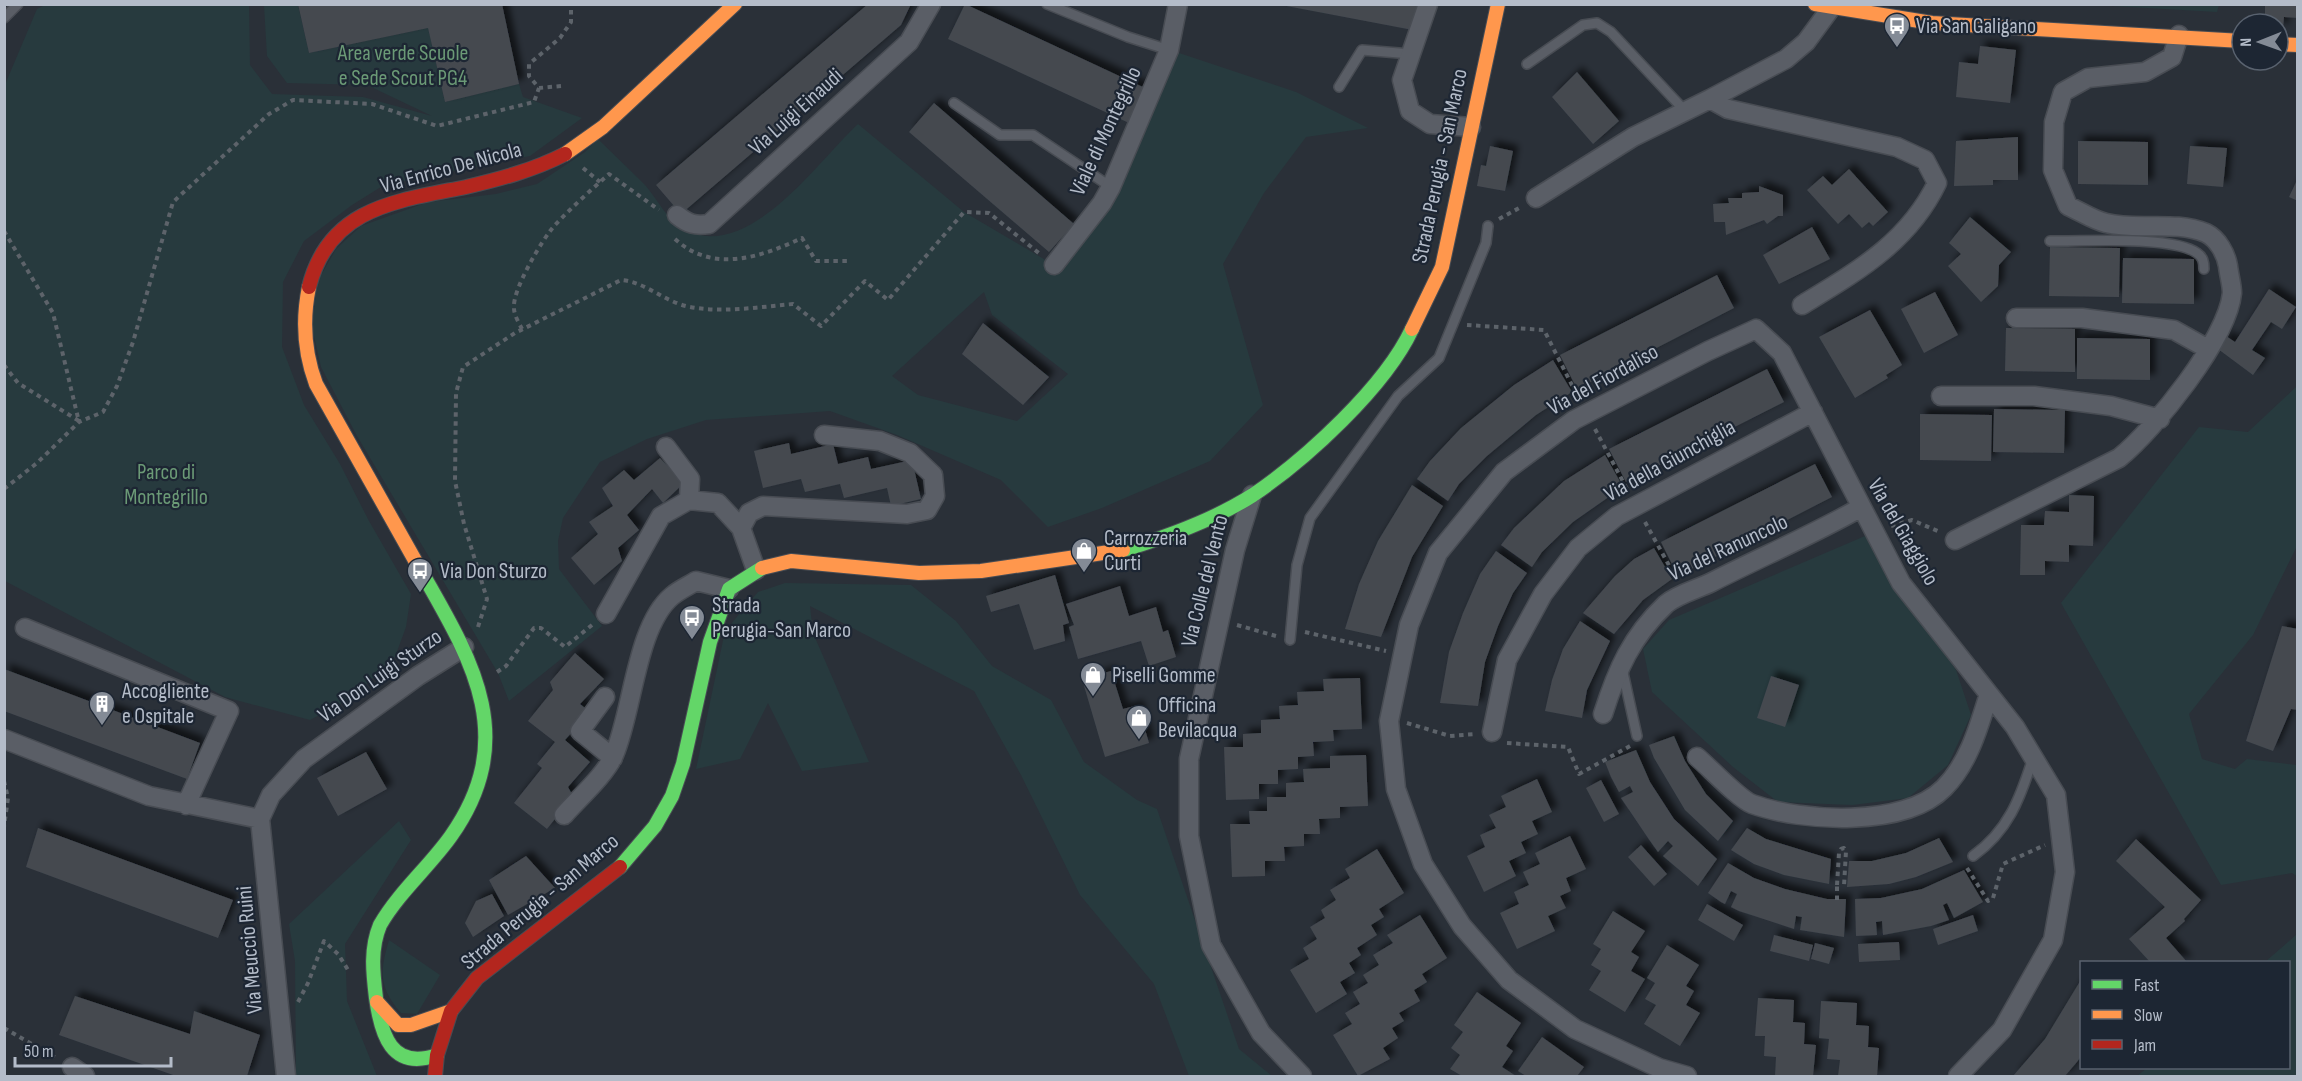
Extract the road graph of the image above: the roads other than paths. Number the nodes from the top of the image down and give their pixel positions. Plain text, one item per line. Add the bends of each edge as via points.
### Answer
1 (18, 4) edge
2 (735, 4) edge
3 (931, 4) edge
4 (1047, 4) edge
5 (1178, 4) edge
6 (1428, 4) edge
7 (1498, 4) edge
8 (1894, 4) edge
9 (1823, 6) edge
10 (4, 18) edge
11 (1900, 20) junction
12 (2179, 35) junction
13 (2230, 39) edge
14 (1169, 50) junction
15 (1411, 54) junction
16 (1527, 64) dead end
17 (1339, 87) dead end
18 (1710, 99) junction
19 (954, 104) dead end
20 (1686, 112) junction
21 (1470, 127) junction
22 (1111, 187) junction
23 (1536, 198) dead end
24 (677, 215) road end
25 (1488, 226) dead end
26 (2166, 234) junction
27 (2050, 241) dead end
28 (1054, 265) road end
29 (2204, 269) dead end
30 (1802, 305) dead end
31 (2016, 318) dead end
32 (2208, 349) junction
33 (1941, 396) dead end
34 (1813, 412) junction
35 (2160, 419) junction
36 (824, 435) dead end
37 (666, 447) dead end
38 (1252, 495) junction
39 (689, 500) junction
40 (1860, 508) junction
41 (741, 528) junction
42 (1955, 540) road end
43 (756, 570) junction
44 (729, 589) junction
45 (606, 614) road end
46 (25, 628) dead end
47 (1290, 640) road end
48 (464, 647) junction
49 (1621, 663) junction
50 (1989, 694) junction
51 (605, 697) dead end
52 (1603, 714) dead end
53 (1492, 732) road end
54 (1637, 736) dead end
55 (4, 739) edge
56 (2033, 756) junction
57 (1697, 757) dead end
58 (613, 758) junction
59 (186, 805) junction
60 (564, 815) dead end
61 (260, 819) junction
62 (1973, 856) dead end
63 (377, 1001) junction
64 (451, 1011) junction
65 (398, 1025) junction
66 (388, 1043) junction
67 (437, 1055) junction
68 (396, 1067) dead end
69 (286, 1077) edge
70 (435, 1077) edge
71 (1302, 1077) edge
72 (1687, 1077) edge
73 (1958, 1077) edge

1 - 10 lane
2 - 48 main road, Via Enrico De Nicola via 597,133 566,155 532,170 397,201 374,210 349,222 326,246 310,275 304,340 309,370
3 - 24 street, Via Luigi Einaudi via 909,42 709,224 687,223
4 - 14 lane
5 - 14 street, Viale di Montegrillo
6 - 15 street
7 - 21 main road, Strada Perugia - San Marco
8 - 11 lane
9 - 11 main road
9 - 18 street via 1806,42 1786,59
11 - 12 main road
12 - 13 main road
12 - 26 street via 2172,57 2145,72 2088,78 2063,92 2054,122 2054,170 2068,206 2106,223
14 - 22 street, Viale di Montegrillo
15 - 17 lane via 1362,50
15 - 21 street via 1402,80 1410,111 1430,124
16 - 20 lane via 1583,25 1597,23 1611,32
18 - 20 street
18 - 30 street via 1728,109 1897,147 1926,160 1937,183 1924,211 1872,262
19 - 22 lane via 1000,135 1032,135
20 - 23 street via 1633,137
21 - 38 main road, Strada Perugia - San Marco via 1442,267 1408,338 1362,399 1319,442
22 - 28 street, Viale di Montegrillo
25 - 47 lane via 1486,243 1439,358 1398,396 1310,518 1297,565
26 - 27 lane
26 - 29 lane via 2197,252 2204,260
26 - 32 street via 2207,234 2220,245 2227,260 2232,294 2223,323
31 - 32 street via 2082,318 2174,330
32 - 35 street
33 - 35 street via 2034,396 2111,406
34 - 40 street, Via del Giaggiolo
34 - 53 street, Via della Giunchiglia via 1617,516 1578,548 1544,594 1507,660
34 - 72 street, Via del Fiordaliso via 1782,353 1756,329 1586,413 1504,472 1438,553 1408,625 1389,718 1396,789 1424,864 1462,926 1509,980 1575,1029
35 - 42 street via 2120,458
36 - 41 street via 880,441 910,453 933,476 935,496 927,510 907,514 763,506 749,513
37 - 39 street via 690,479
38 - 43 main road, Strada Perugia - San Marco via 1172,534 1124,550 1046,562 981,571 919,573 791,561
38 - 71 street, Via Colle del Vento via 1235,550 1189,759 1189,836 1211,945 1261,1033
39 - 41 street via 718,503
39 - 45 street via 661,516
40 - 49 street, Via del Ranuncolo via 1801,541 1668,602 1641,632
40 - 50 street, Via del Giaggiolo via 1901,584
41 - 43 street
43 - 44 main road, Strada Perugia - San Marco
44 - 58 street via 696,581 671,597 653,623 642,648 627,719
44 - 64 main road, Strada Perugia - San Marco via 710,642 683,764 672,796 655,826 624,864 477,978
46 - 59 street via 229,711
48 - 61 street, Via Don Luigi Sturzo via 304,759 271,795
48 - 63 main road, Via Don Luigi Sturzo via 479,684 486,722 482,772 473,803 456,832 380,925 373,972
49 - 52 street, Via del Ranuncolo
49 - 54 lane
50 - 56 street, Via del Giaggiolo
50 - 57 street via 1972,747 1945,788 1916,808 1823,818 1750,804
51 - 58 street via 580,731
55 - 59 street via 149,796
56 - 62 lane via 2018,802 1992,843
56 - 73 street, Via del Giaggiolo via 2056,795 2065,872 2053,939 2002,1030
58 - 60 street
59 - 61 street
61 - 69 street, Via Meuccio Ruini
63 - 65 main road
63 - 66 main road, Via Don Luigi Sturzo
64 - 65 main road via 411,1025
64 - 67 main road, Strada Perugia - San Marco
65 - 67 main road
66 - 67 main road via 398,1055 413,1059 426,1060
66 - 68 main road, Via Don Luigi Sturzo
67 - 70 main road, Strada Perugia - San Marco

